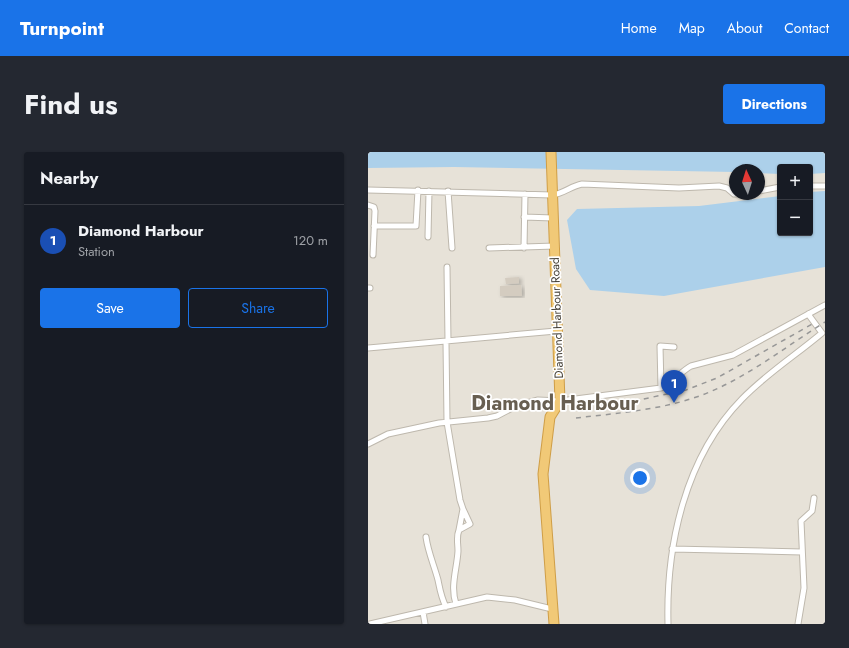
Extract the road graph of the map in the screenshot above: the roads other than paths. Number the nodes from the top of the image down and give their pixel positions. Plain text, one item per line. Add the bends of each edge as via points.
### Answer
1 (551, 152) edge
2 (813, 186) edge
3 (825, 186) edge
4 (777, 188) edge
5 (368, 190) edge
6 (418, 190) junction
7 (729, 190) edge
8 (765, 190) edge
9 (429, 191) junction
10 (448, 191) junction
11 (525, 194) junction
12 (552, 195) junction
13 (368, 205) edge
14 (524, 217) junction
15 (554, 218) junction
16 (374, 226) junction
17 (428, 237) dead end
18 (371, 244) edge
19 (554, 246) junction
20 (524, 247) junction
21 (452, 248) dead end
22 (489, 248) dead end
23 (373, 255) dead end
24 (447, 267) dead end
25 (825, 305) edge
26 (808, 314) junction
27 (556, 331) junction
28 (447, 342) junction
29 (674, 347) dead end
30 (368, 348) edge
31 (661, 388) junction
32 (560, 400) junction
33 (447, 422) junction
34 (368, 444) edge
35 (814, 498) dead end
36 (463, 509) junction
37 (459, 530) junction
38 (426, 537) dead end
39 (672, 549) junction
40 (802, 552) junction
41 (456, 604) junction
42 (446, 607) junction
43 (552, 609) junction
44 (422, 612) junction
45 (370, 624) edge
46 (425, 624) edge
47 (554, 624) edge
48 (668, 624) edge
49 (798, 624) edge

1 - 12 highway, Diamond Harbour Road
2 - 3 street
4 - 8 street
5 - 6 street
6 - 9 street
6 - 16 street via 416,226
7 - 12 street via 719,186 582,184
9 - 10 street
9 - 17 street
10 - 11 street
10 - 21 street
11 - 12 street
11 - 14 street
12 - 15 highway, Diamond Harbour Road
13 - 16 street via 374,207
14 - 15 street
14 - 20 street
15 - 19 highway, Diamond Harbour Road
16 - 18 street
18 - 23 street
19 - 20 street
19 - 27 highway, Diamond Harbour Road
20 - 22 street
24 - 28 street
25 - 26 street
26 - 31 street via 733,355 691,366
26 - 39 street via 822,333 733,408 692,477 678,518
27 - 28 street
27 - 32 highway, Diamond Harbour Road
28 - 30 street
28 - 33 street
29 - 31 street via 660,346
31 - 32 street
32 - 33 street via 538,400 516,406 497,416
32 - 43 highway via 550,417 543,474
33 - 34 street via 388,434
33 - 36 street
35 - 40 street via 812,511 801,521
36 - 37 street
36 - 37 street via 470,524
37 - 41 street via 453,585
38 - 42 street via 441,597
39 - 40 street
39 - 48 street
40 - 49 street via 804,588
41 - 42 street
41 - 43 street via 487,597 515,600
42 - 44 street
43 - 47 highway
44 - 45 street
44 - 46 street

